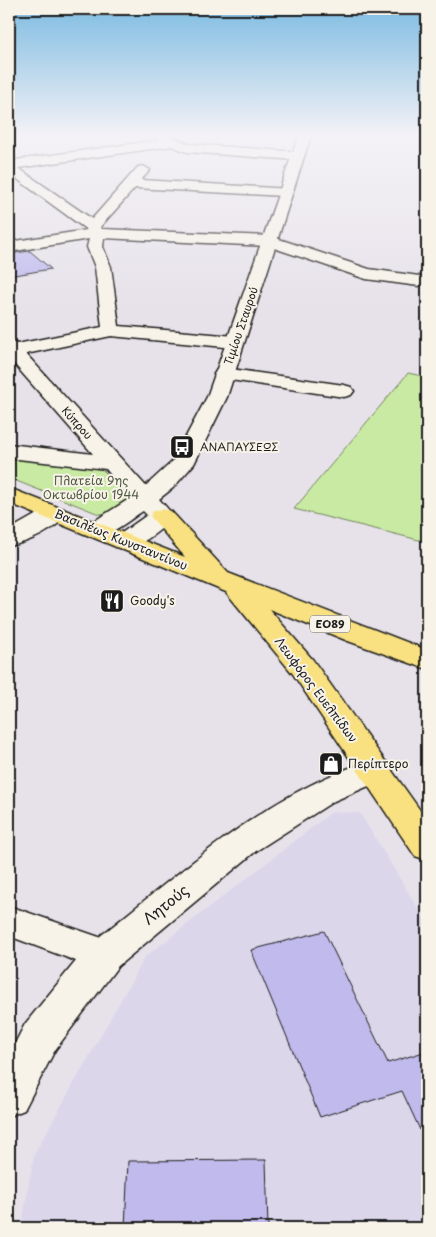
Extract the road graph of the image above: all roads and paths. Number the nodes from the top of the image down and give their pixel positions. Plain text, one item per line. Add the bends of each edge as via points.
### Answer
1 (285, 192) edge
2 (45, 193) edge
3 (125, 193) edge
4 (95, 229) junction
5 (270, 241) junction
6 (9, 247) edge
7 (420, 281) dead end
8 (111, 331) junction
9 (235, 342) junction
10 (10, 349) edge
11 (224, 374) junction
12 (344, 391) dead end
13 (9, 451) edge
14 (113, 463) junction
15 (9, 495) edge
16 (153, 508) junction
17 (55, 514) junction
18 (97, 530) junction
19 (9, 539) edge
20 (125, 542) junction
21 (227, 582) junction
22 (427, 660) edge
23 (376, 770) junction
24 (427, 847) edge
25 (9, 921) edge
26 (104, 956) junction
27 (9, 1096) edge

1 - 5 street, Τιμίου Σταυρού
2 - 4 street
3 - 4 street
4 - 5 street
4 - 6 street
4 - 8 street via 95,247 103,267
5 - 7 street via 366,274
5 - 9 street, Τιμίου Σταυρού
8 - 9 street
8 - 10 street
9 - 11 street, Τιμίου Σταυρού
10 - 14 street, Κύπρου
11 - 12 street
11 - 16 street, Τιμίου Σταυρού via 217,397 183,464 165,483
13 - 14 street
14 - 16 street, Κύπρου
15 - 17 main road, Βασιλέως Κωνσταντίνου / ΕΟ89
16 - 18 street
16 - 20 street
16 - 21 main road, Λεωφόρος Ευελπίδων
17 - 18 main road, Βασιλέως Κωνσταντίνου / ΕΟ89
17 - 19 street
18 - 20 main road, Βασιλέως Κωνσταντίνου / ΕΟ89
20 - 21 main road, Βασιλέως Κωνσταντίνου / ΕΟ89
21 - 22 main road, ΕΟ89
21 - 23 main road, Λεωφόρος Ευελπίδων via 302,667
23 - 24 main road, Λεωφόρος Ευελπίδων
23 - 26 street, Λητούς via 322,793 244,842
25 - 26 street
26 - 27 street, Λητούς via 40,1037

